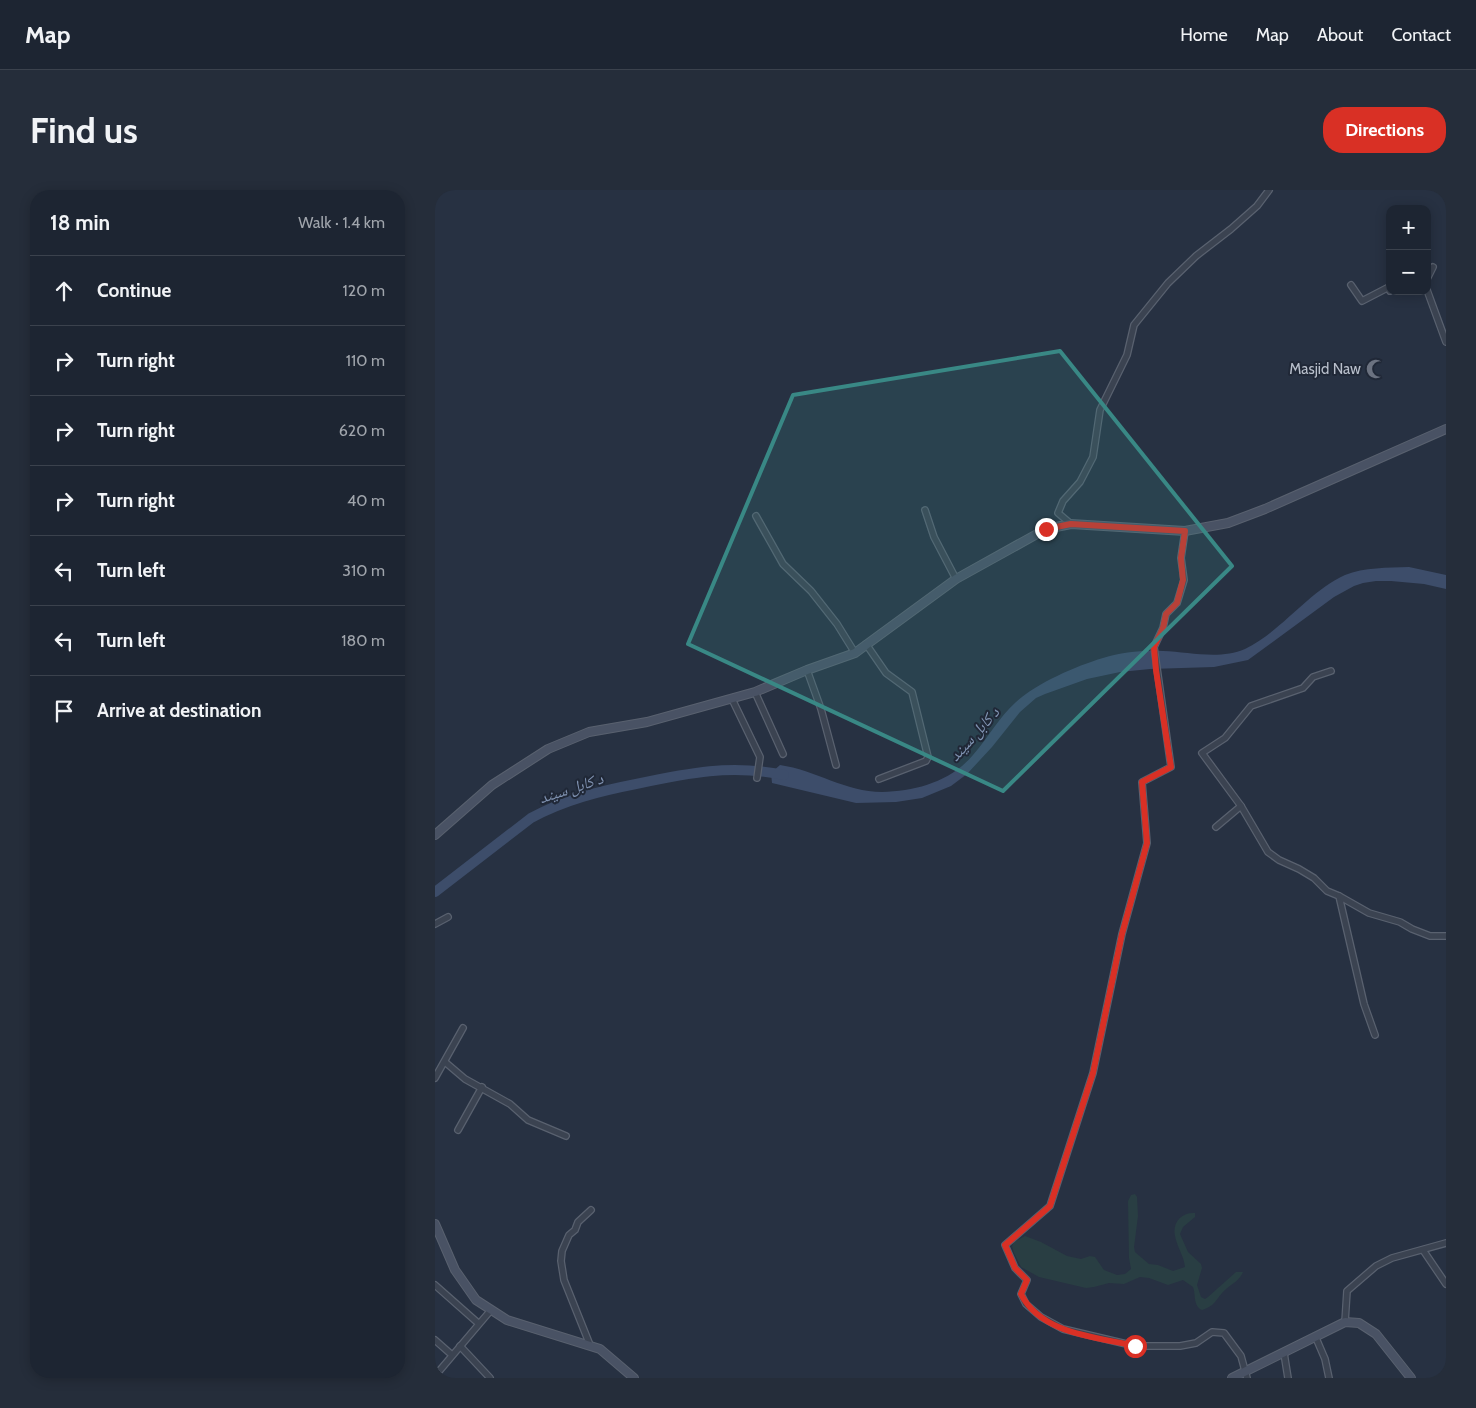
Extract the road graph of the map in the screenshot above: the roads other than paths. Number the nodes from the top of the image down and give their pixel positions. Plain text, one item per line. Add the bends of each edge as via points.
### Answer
1 (1269, 190) edge
2 (1433, 267) dead end
3 (1431, 271) edge
4 (1351, 285) dead end
5 (1386, 289) edge
6 (1429, 295) edge
7 (1446, 342) edge
8 (1446, 429) edge
9 (925, 510) dead end
10 (756, 516) dead end
11 (1071, 524) junction
12 (1185, 531) junction
13 (956, 579) junction
14 (866, 644) junction
15 (855, 652) junction
16 (807, 670) junction
17 (1331, 671) dead end
18 (755, 692) junction
19 (732, 699) junction
20 (783, 754) dead end
21 (836, 765) dead end
22 (757, 778) dead end
23 (879, 780) dead end
24 (1241, 806) junction
25 (1216, 827) dead end
26 (435, 835) edge
27 (1339, 896) junction
28 (448, 917) dead end
29 (435, 924) edge
30 (1446, 936) edge
31 (463, 1028) dead end
32 (1375, 1035) dead end
33 (445, 1062) junction
34 (435, 1078) edge
35 (482, 1088) junction
36 (458, 1130) dead end
37 (566, 1136) dead end
38 (591, 1210) dead end
39 (435, 1224) edge
40 (1446, 1243) edge
41 (1423, 1250) junction
42 (1446, 1284) edge
43 (435, 1285) edge
44 (491, 1310) junction
45 (1345, 1322) junction
46 (478, 1323) junction
47 (1316, 1338) junction
48 (435, 1340) edge
49 (589, 1345) junction
50 (460, 1346) junction
51 (1284, 1353) junction
52 (453, 1355) junction
53 (1247, 1375) edge
54 (435, 1376) edge
55 (490, 1378) edge
56 (634, 1378) edge
57 (1232, 1378) edge
58 (1288, 1378) edge
59 (1329, 1378) edge
60 (1411, 1378) edge

1 - 11 street via 1257,206 1168,283 1134,325 1127,355 1100,410 1093,456 1080,482 1063,501 1058,513
2 - 3 street
4 - 5 street via 1362,301
6 - 7 street
8 - 12 main road via 1265,509 1228,522
9 - 13 street via 934,537
10 - 15 street via 783,564 811,591
11 - 12 main road
11 - 13 main road via 1046,529
12 - 53 street via 1181,558 1183,580 1177,603 1166,614 1154,647 1171,767 1142,782 1147,843 1122,934 1093,1073 1050,1206 1005,1245 1015,1268 1027,1280 1021,1294 1026,1304 1063,1329 1135,1346 1180,1346 1196,1343 1211,1332 1224,1334 1241,1356
13 - 14 main road
14 - 15 main road
14 - 23 street via 886,673 912,692 928,757 926,761
15 - 16 main road
16 - 18 main road
16 - 21 street
17 - 24 street via 1313,678 1303,688 1251,706 1225,738 1201,753
18 - 19 main road
18 - 20 street
19 - 22 street via 760,757
19 - 26 main road via 647,722 589,732 548,749 492,784
24 - 25 street
24 - 27 street via 1268,852
27 - 30 street via 1369,913 1400,922 1430,936
27 - 32 street via 1364,1004
28 - 29 street
31 - 33 street
33 - 34 street
33 - 35 street
35 - 36 street
35 - 37 street via 510,1104 528,1120
38 - 49 street via 569,1235 561,1261 564,1280
39 - 44 main road via 455,1270 476,1300
40 - 41 street
41 - 42 street
41 - 45 street via 1376,1266 1347,1291
43 - 46 street
44 - 46 street
44 - 49 main road via 507,1320
45 - 47 main road
45 - 60 main road via 1359,1323 1376,1334
46 - 50 street
47 - 51 main road
47 - 59 street
48 - 52 street
49 - 56 main road via 600,1349
50 - 52 street
50 - 55 street
51 - 53 main road
51 - 58 street
52 - 54 street
53 - 57 main road

